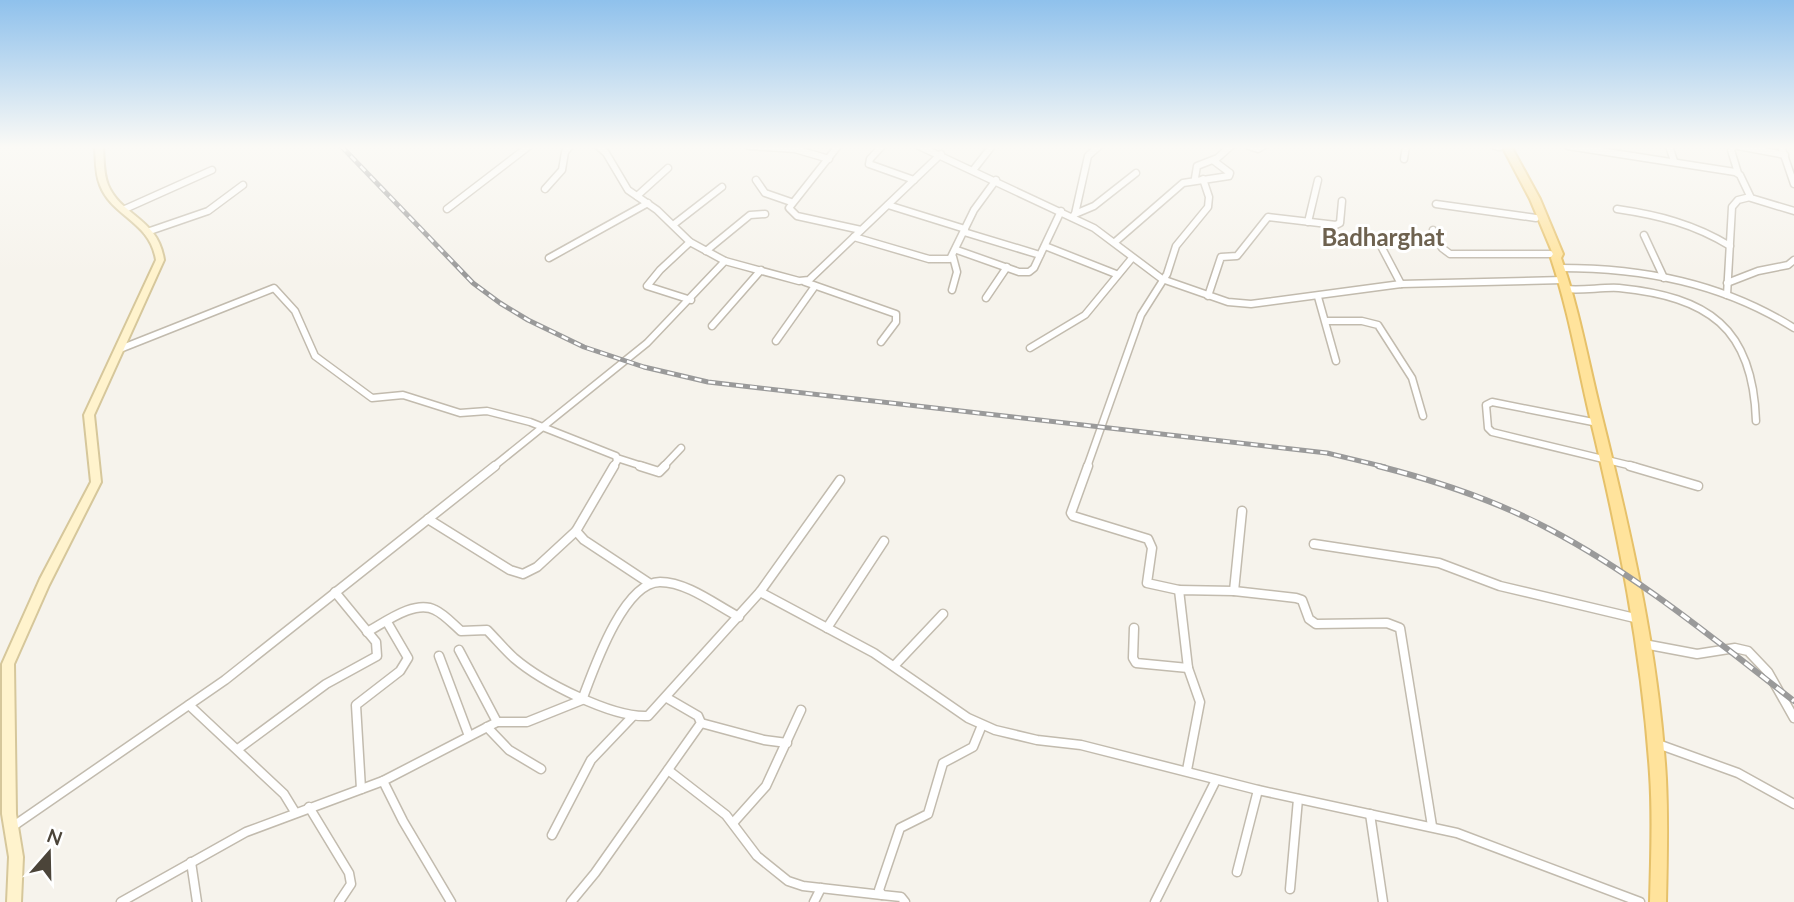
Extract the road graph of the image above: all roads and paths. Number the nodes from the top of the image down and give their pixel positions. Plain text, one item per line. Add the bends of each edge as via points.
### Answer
1 (105, 188) edge
2 (172, 188) edge
3 (239, 188) edge
4 (474, 188) edge
5 (626, 188) edge
6 (646, 188) edge
7 (721, 188) edge
8 (762, 188) edge
9 (803, 188) edge
10 (906, 188) edge
11 (990, 188) edge
12 (1013, 188) edge
13 (1080, 188) edge
14 (1117, 188) edge
15 (1178, 188) edge
16 (1206, 188) edge
17 (1316, 188) edge
18 (1521, 188) edge
19 (1525, 188) edge
20 (1746, 188) edge
21 (637, 196) junction
22 (1750, 197) junction
23 (1342, 201) dead end
24 (1794, 201) edge
25 (791, 202) junction
26 (648, 203) junction
27 (1436, 204) dead end
28 (888, 205) junction
29 (125, 209) junction
30 (447, 209) dead end
31 (1617, 209) dead end
32 (1061, 211) junction
33 (1794, 211) edge
34 (765, 214) dead end
35 (1074, 215) junction
36 (1536, 218) junction
37 (1308, 222) junction
38 (673, 225) junction
39 (862, 230) junction
40 (1433, 230) dead end
41 (965, 231) junction
42 (147, 232) junction
43 (1644, 235) dead end
44 (854, 237) junction
45 (690, 242) junction
46 (1115, 243) junction
47 (1045, 246) junction
48 (1730, 246) junction
49 (1382, 248) dead end
50 (957, 250) junction
51 (706, 251) junction
52 (1040, 256) junction
53 (953, 257) junction
54 (549, 258) dead end
55 (1132, 258) junction
56 (1794, 260) edge
57 (724, 261) junction
58 (1007, 267) junction
59 (761, 270) junction
60 (1559, 270) junction
61 (1116, 274) junction
62 (1664, 278) junction
63 (1162, 279) junction
64 (805, 281) junction
65 (1727, 283) junction
66 (1401, 285) junction
67 (815, 286) junction
68 (952, 290) dead end
69 (1727, 295) junction
70 (1209, 296) junction
71 (1318, 297) junction
72 (986, 298) dead end
73 (691, 300) junction
74 (1327, 321) junction
75 (712, 326) dead end
76 (1794, 328) edge
77 (776, 341) dead end
78 (881, 342) dead end
79 (1030, 348) dead end
80 (120, 349) junction
81 (1336, 362) dead end
82 (1423, 416) dead end
83 (1756, 421) dead end
84 (1598, 423) junction
85 (544, 427) junction
86 (681, 448) dead end
87 (617, 458) junction
88 (1607, 459) junction
89 (840, 480) dead end
90 (1698, 486) dead end
91 (1242, 511) dead end
92 (428, 519) junction
93 (576, 531) junction
94 (884, 541) dead end
95 (1314, 544) dead end
96 (649, 583) junction
97 (1180, 590) junction
98 (1234, 591) junction
99 (335, 592) junction
100 (760, 592) junction
101 (943, 614) dead end
102 (739, 617) junction
103 (1639, 619) junction
104 (387, 622) junction
105 (827, 628) junction
106 (1134, 628) dead end
107 (367, 632) junction
108 (1643, 644) junction
109 (459, 650) dead end
110 (439, 656) dead end
111 (894, 666) junction
112 (1188, 668) junction
113 (667, 698) junction
114 (582, 700) junction
115 (189, 705) junction
116 (802, 710) dead end
117 (632, 717) junction
118 (1794, 718) edge
119 (497, 722) junction
120 (701, 723) junction
121 (982, 725) junction
122 (487, 727) junction
123 (469, 736) junction
124 (787, 743) junction
125 (1655, 743) junction
126 (238, 749) junction
127 (541, 769) dead end
128 (668, 770) junction
129 (1187, 770) junction
130 (383, 780) junction
131 (1216, 780) junction
132 (361, 789) junction
133 (1258, 790) junction
134 (1298, 799) junction
135 (1794, 804) edge
136 (309, 807) junction
137 (295, 812) junction
138 (1370, 814) junction
139 (6, 820) edge
140 (733, 823) junction
141 (1432, 826) junction
142 (552, 835) dead end
143 (191, 862) junction
144 (1237, 872) dead end
145 (821, 888) junction
146 (1290, 889) dead end
147 (883, 895) junction
148 (1661, 901) edge
149 (15, 902) edge
150 (121, 902) edge
151 (197, 902) edge
152 (339, 902) edge
153 (451, 902) edge
154 (571, 902) edge
155 (814, 902) edge
156 (905, 902) edge
157 (1156, 902) edge
158 (1383, 902) edge
159 (1640, 902) edge

1 - 29 street
2 - 29 street
3 - 42 street via 213,208
4 - 30 street
5 - 21 street
6 - 21 street
7 - 38 street
8 - 25 street
9 - 25 street
10 - 28 street
11 - 41 street
12 - 32 street
13 - 35 street
14 - 35 street
15 - 46 street
16 - 63 street via 1208,207 1176,246
17 - 37 street
18 - 36 main road
19 - 60 main road via 1544,219 1558,254
20 - 22 street
21 - 26 street
22 - 33 street
22 - 48 street via 1732,207
23 - 37 street via 1338,224
24 - 33 street
25 - 39 street via 790,211 797,216
26 - 38 street
26 - 54 street
27 - 36 street
28 - 39 street
28 - 41 street
29 - 42 street
31 - 48 street via 1687,222
32 - 35 street
32 - 47 street
34 - 51 street via 750,215
35 - 46 street
36 - 60 main road
37 - 70 street via 1268,217 1237,256 1221,257
38 - 45 street
39 - 44 street
40 - 60 street via 1450,254
41 - 50 street
41 - 52 street
42 - 80 street via 157,245 160,260
43 - 62 street
44 - 53 street via 929,259
44 - 64 street
45 - 51 street
45 - 73 street via 647,285
46 - 55 street
47 - 52 street
47 - 61 street
48 - 65 street
49 - 66 street
50 - 53 street
50 - 58 street
51 - 57 street
52 - 58 street via 1029,272
53 - 68 street via 957,272
55 - 61 street
55 - 63 street
56 - 65 street
57 - 59 street
57 - 73 street
58 - 72 street
59 - 64 street
59 - 75 street
60 - 62 street via 1632,271
60 - 66 street
60 - 83 street via 1587,291 1612,288 1674,297 1709,314 1741,350 1755,387
60 - 84 main road
61 - 79 street via 1085,314
62 - 69 street
63 - 70 street
63 - 97 street via 1141,315 1070,513 1148,539 1152,548 1147,583
64 - 67 street
65 - 69 street
66 - 71 street
67 - 77 street
67 - 78 street via 896,314 898,319
69 - 76 street
70 - 71 street via 1242,304
71 - 74 street
73 - 85 street via 647,343
74 - 81 street
74 - 82 street via 1378,326 1412,378
80 - 85 street via 274,288 295,311 314,356 372,398 402,395 460,413 487,411
80 - 139 street via 89,415 96,482 8,664
84 - 88 main road
84 - 88 street via 1492,402 1486,405 1492,432
85 - 87 street
85 - 92 street
86 - 87 street via 659,472
87 - 93 street
88 - 90 street
88 - 103 main road
89 - 100 street
91 - 98 street
92 - 93 street via 523,574
92 - 99 street
93 - 96 street
94 - 105 street
95 - 103 street via 1439,563 1500,586
96 - 102 street via 674,586
96 - 114 street via 624,611 606,642
97 - 98 street
97 - 112 street
98 - 141 street via 1300,599 1309,619 1320,625 1387,623 1400,628
99 - 107 street
99 - 115 street
100 - 102 street
100 - 105 street
101 - 111 street
102 - 113 street
103 - 108 main road
104 - 107 street
104 - 114 street via 423,607 434,609 461,631 487,630 515,659
104 - 132 street via 408,658 404,669 370,690 356,705
105 - 111 street
106 - 112 street via 1136,663
107 - 126 street via 379,652 373,660 326,684
108 - 118 street via 1707,654 1731,647 1752,654
108 - 125 main road
109 - 119 street
110 - 123 street
111 - 121 street
112 - 129 street via 1200,702
113 - 117 street via 652,714
113 - 120 street via 698,716
114 - 117 street
114 - 119 street via 527,722
115 - 126 street
115 - 139 street
116 - 124 street
117 - 142 street via 591,760
119 - 122 street
120 - 124 street
120 - 128 street
121 - 129 street
121 - 147 street via 973,747 943,763 928,814 900,828 880,883
122 - 123 street
122 - 127 street via 509,750
123 - 130 street
124 - 140 street via 766,786
125 - 135 street via 1738,773
125 - 148 main road
126 - 137 street via 284,794
128 - 140 street
128 - 154 street
129 - 131 street
130 - 132 street
130 - 153 street
131 - 133 street
131 - 157 street
132 - 136 street
133 - 134 street
133 - 144 street
134 - 138 street
134 - 146 street
136 - 137 street
136 - 152 street via 349,873 351,884
137 - 143 street
138 - 141 street
138 - 158 street
139 - 149 street via 16,857
140 - 145 street via 773,872 803,886
141 - 159 street
143 - 150 street
143 - 151 street
145 - 147 street
145 - 155 street
147 - 156 street via 897,895

